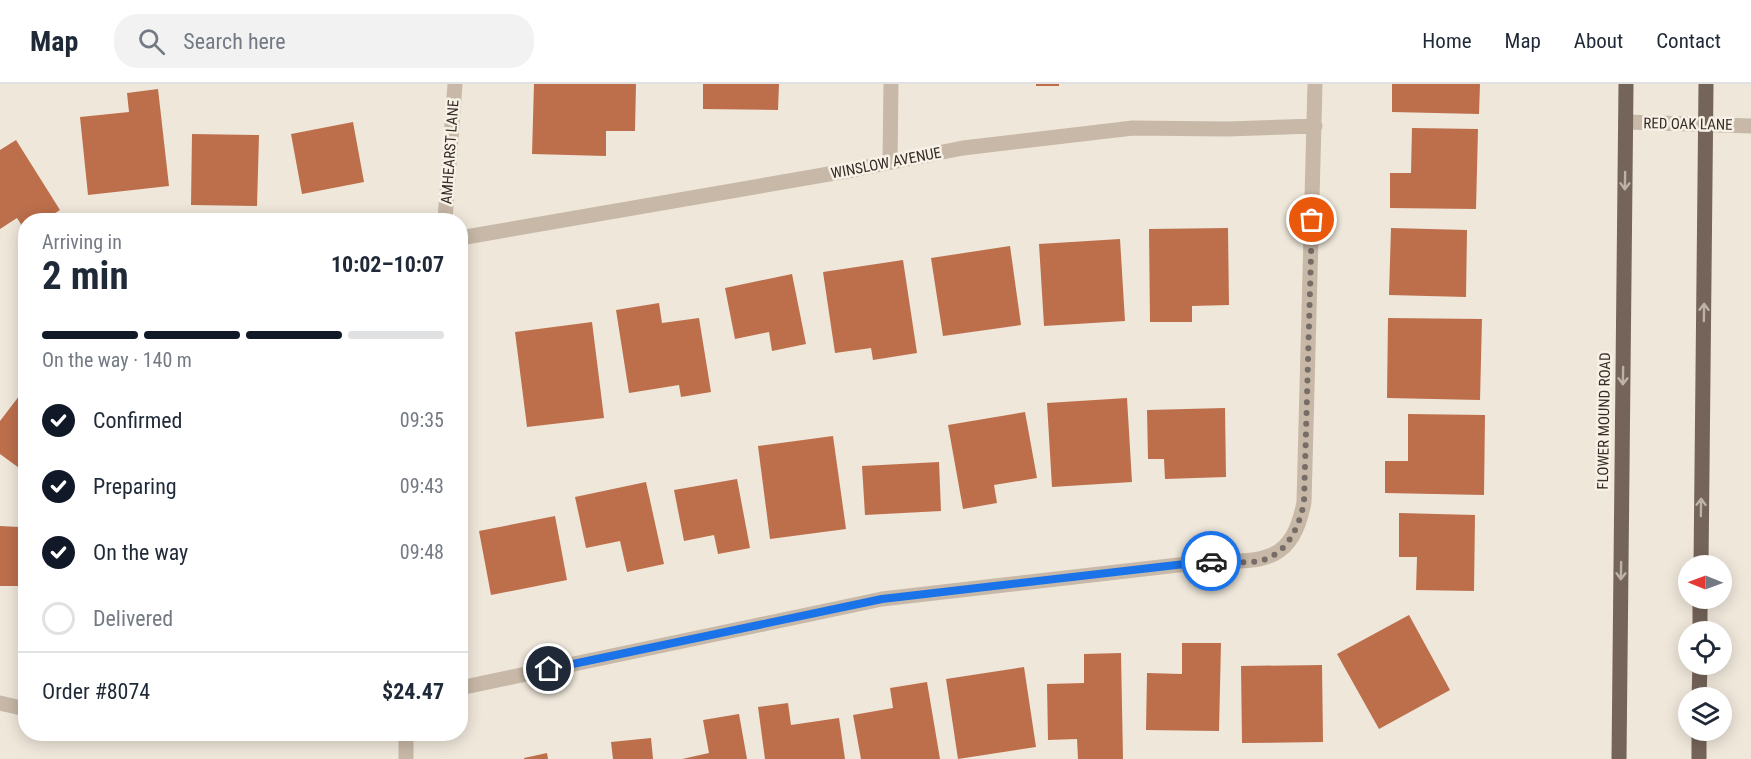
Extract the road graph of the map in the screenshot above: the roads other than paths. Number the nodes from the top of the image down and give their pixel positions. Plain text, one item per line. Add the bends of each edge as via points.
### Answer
1 (455, 84) edge
2 (891, 84) edge
3 (1315, 84) edge
4 (1626, 84) edge
5 (1706, 84) edge
6 (1626, 122) junction
7 (1706, 124) junction
8 (1315, 126) junction
9 (1751, 126) edge
10 (890, 161) junction
11 (445, 213) edge
12 (468, 237) edge
13 (1701, 555) edge
14 (468, 686) edge
15 (0, 703) edge
16 (18, 707) edge
17 (406, 741) edge
18 (1699, 741) edge
19 (406, 759) edge
20 (1619, 759) edge
21 (1699, 759) edge

1 - 11 street, AMHEARST LANE
2 - 10 street
3 - 8 street
4 - 6 main road, FLOWER MOUND ROAD
5 - 7 main road
6 - 7 street, RED OAK LANE
6 -> 20 main road, FLOWER MOUND ROAD
7 - 9 street, RED OAK LANE
13 -> 7 main road
8 - 10 street, WINSLOW AVENUE via 1133,128 963,148
8 - 14 street via 1304,502 1300,523 1285,548 1256,562 1213,561 882,599
10 - 12 street, WINSLOW AVENUE
15 - 16 street
17 - 19 street
18 - 21 main road

